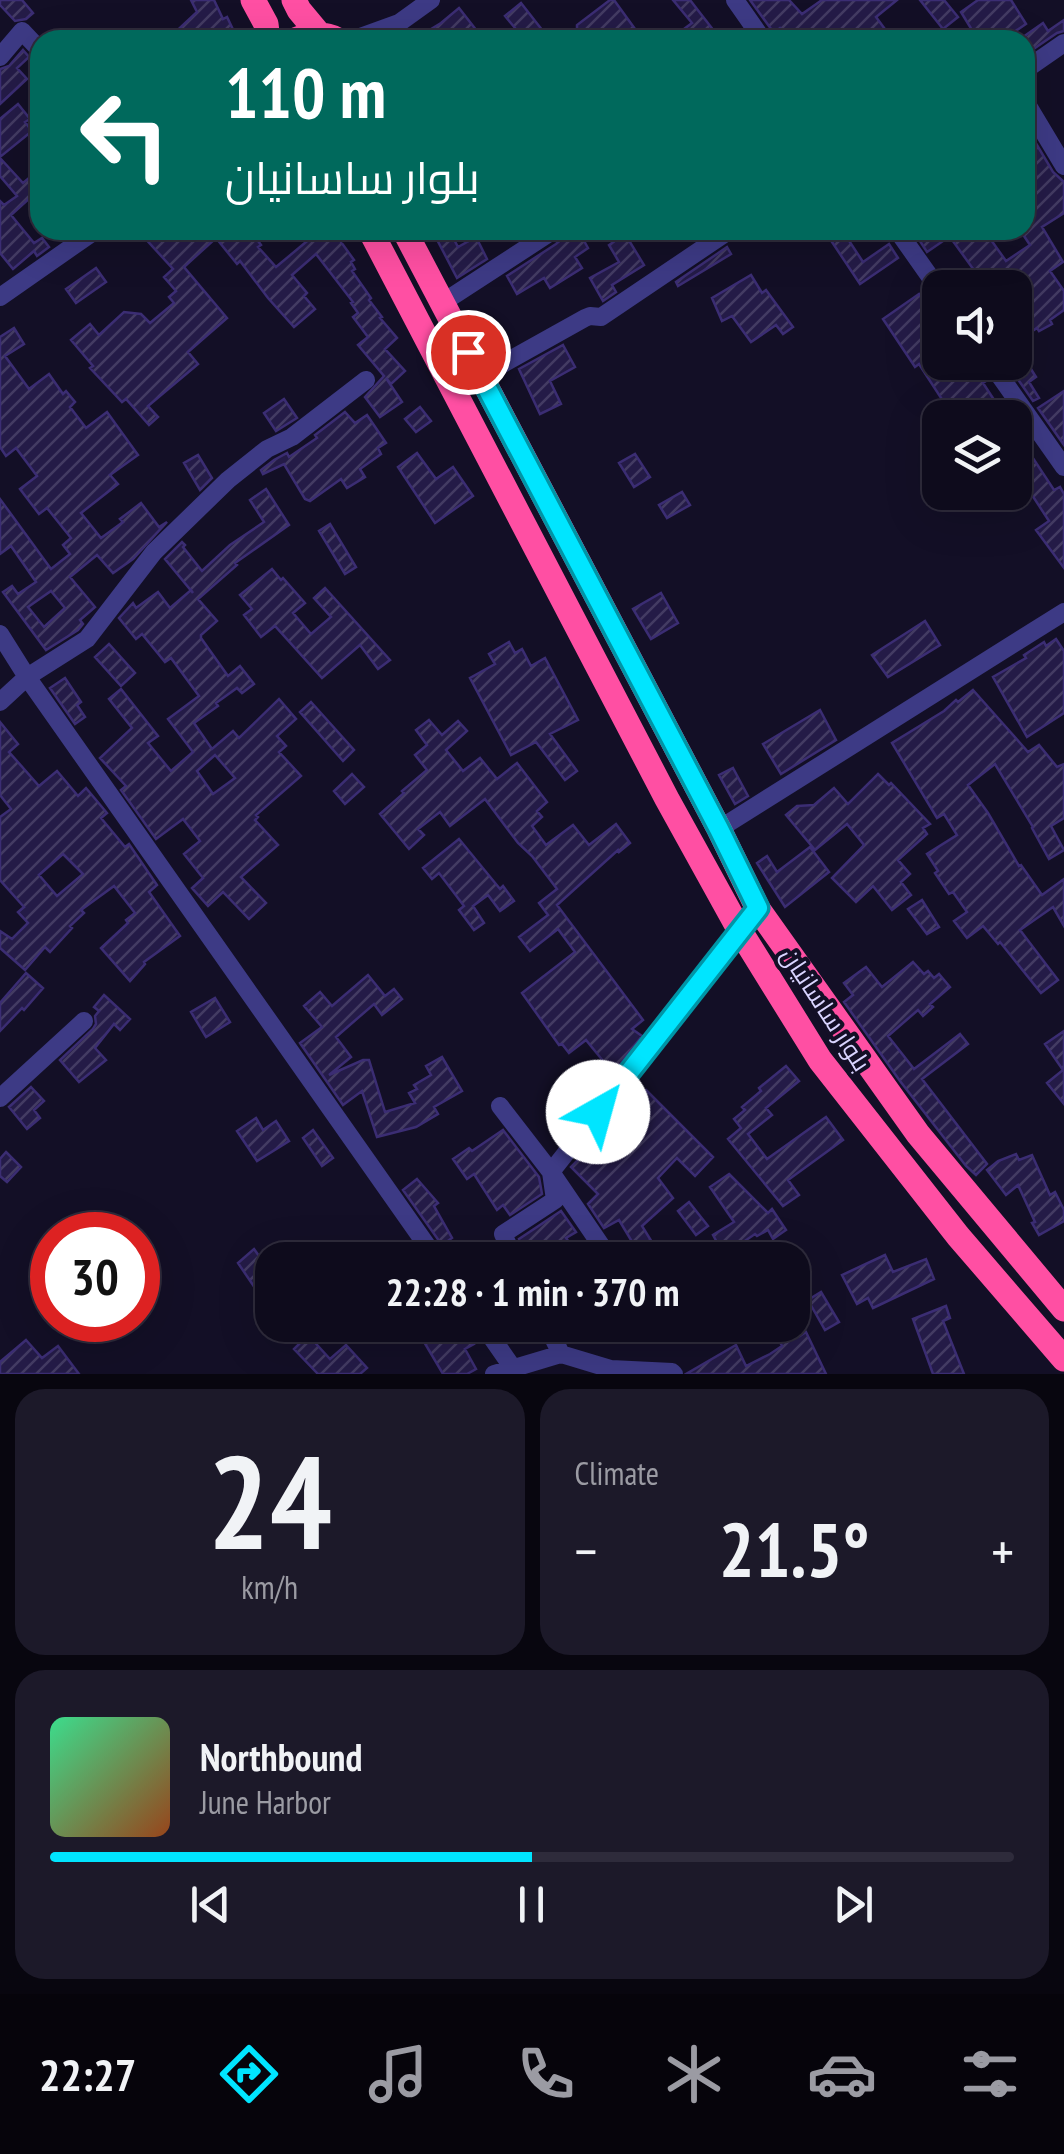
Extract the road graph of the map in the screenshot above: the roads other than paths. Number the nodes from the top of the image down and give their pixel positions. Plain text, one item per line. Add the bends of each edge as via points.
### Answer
1 (253, 0) edge
2 (294, 0) edge
3 (430, 0) edge
4 (735, 0) edge
5 (399, 23) junction
6 (267, 30) edge
7 (312, 30) edge
8 (380, 30) edge
9 (394, 30) edge
10 (756, 30) edge
11 (30, 39) edge
12 (1064, 44) edge
13 (0, 57) edge
14 (1035, 63) edge
15 (1035, 118) edge
16 (1064, 166) edge
17 (82, 240) edge
18 (375, 240) edge
19 (409, 240) edge
20 (539, 240) edge
21 (715, 240) edge
22 (904, 240) edge
23 (925, 270) edge
24 (0, 297) edge
25 (442, 303) junction
26 (481, 376) junction
27 (366, 380) dead end
28 (1003, 380) edge
29 (1064, 467) edge
30 (1064, 612) edge
31 (0, 634) edge
32 (27, 677) junction
33 (0, 702) edge
34 (719, 829) junction
35 (758, 908) junction
36 (740, 931) junction
37 (84, 1020) dead end
38 (0, 1098) edge
39 (500, 1106) dead end
40 (551, 1172) junction
41 (424, 1242) edge
42 (507, 1242) edge
43 (599, 1242) edge
44 (1064, 1309) edge
45 (495, 1342) edge
46 (555, 1342) edge
47 (561, 1354) junction
48 (1064, 1358) edge
49 (515, 1371) edge
50 (494, 1374) edge
51 (674, 1374) edge

1 - 6 highway
2 - 7 highway
3 - 5 street
4 - 10 street
5 - 8 street
5 - 9 street
11 - 13 street via 22,31
12 - 14 street
15 - 16 street
17 - 24 street
18 - 36 highway, بلوار ساسانیان
19 - 25 highway, بلوار ساسانیان
20 - 25 street
21 - 26 street via 601,317 590,316
22 - 23 street
25 - 26 highway, بلوار ساسانیان
26 - 34 highway, بلوار ساسانیان
27 - 32 street via 228,480 154,552 87,639
28 - 29 street
30 - 34 street
31 - 32 street
32 - 33 street
32 - 41 street
34 - 35 highway, بلوار ساسانیان
35 - 36 street
35 - 44 highway, بلوار ساسانیان via 918,1134
36 - 40 street
36 - 48 highway, بلوار ساسانیان via 820,1060
37 - 38 street
39 - 40 street
40 - 42 street via 555,1200 503,1234
40 - 43 street
45 - 49 street
46 - 47 street
47 - 49 street
47 - 51 street via 611,1370
49 - 50 street

